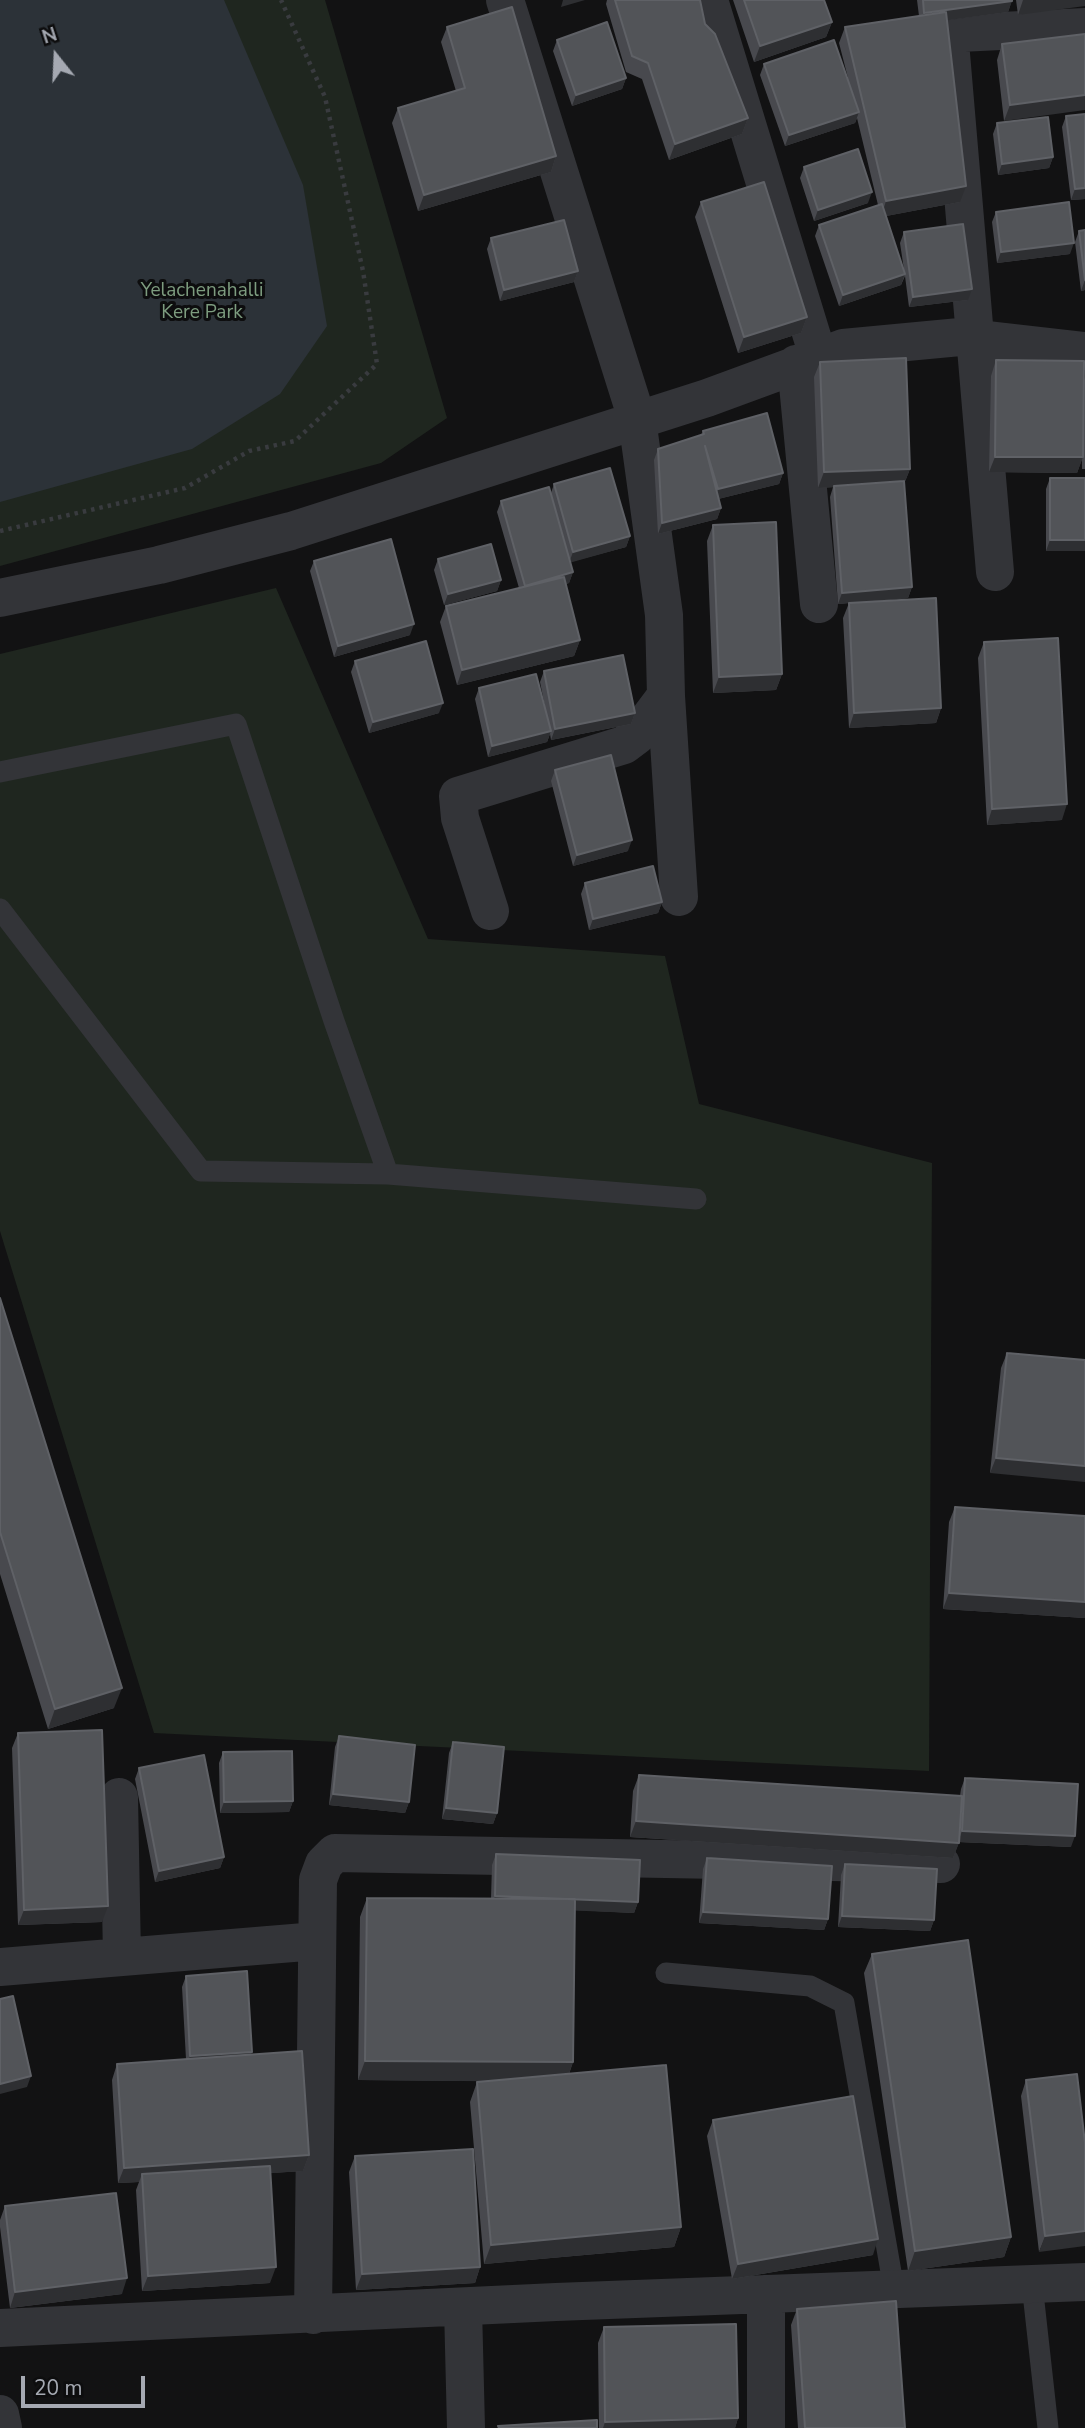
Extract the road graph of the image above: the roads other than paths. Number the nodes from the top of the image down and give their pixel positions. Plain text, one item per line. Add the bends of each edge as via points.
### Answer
1 (505, 0) edge
2 (709, 0) edge
3 (1085, 27) edge
4 (976, 339) junction
5 (1085, 351) edge
6 (807, 360) junction
7 (637, 419) junction
8 (995, 572) dead end
9 (0, 598) edge
10 (819, 604) dead end
11 (666, 696) junction
12 (0, 772) edge
13 (679, 897) dead end
14 (0, 909) edge
15 (490, 911) dead end
16 (388, 1174) junction
17 (696, 1199) dead end
18 (119, 1797) dead end
19 (941, 1864) edge
20 (317, 1941) junction
21 (122, 1957) junction
22 (0, 1967) edge
23 (666, 1973) dead end
24 (1085, 2282) edge
25 (1032, 2284) junction
26 (894, 2289) junction
27 (766, 2294) junction
28 (463, 2307) junction
29 (313, 2315) junction
30 (0, 2328) edge
31 (0, 2414) edge
32 (4, 2428) edge
33 (466, 2428) edge
34 (766, 2428) edge
35 (1048, 2428) edge

1 - 7 street
2 - 6 street
3 - 4 street via 959,33 950,42
4 - 5 street
4 - 6 street via 856,347
4 - 8 street
6 - 7 street
6 - 10 street
7 - 9 street via 290,531 159,565
7 - 11 street via 664,615
11 - 13 street
11 - 15 street via 624,745 458,796 460,818
12 - 16 lane via 236,724
14 - 16 lane via 201,1171
16 - 17 lane
18 - 21 street
19 - 20 street via 335,1853 318,1880
20 - 21 street
20 - 29 street
21 - 22 street
23 - 26 lane via 810,1986 844,2003
24 - 25 street
25 - 26 street
25 - 35 lane
26 - 27 street
27 - 28 street
27 - 34 street
28 - 29 street
28 - 33 street
29 - 30 street
31 - 32 street

